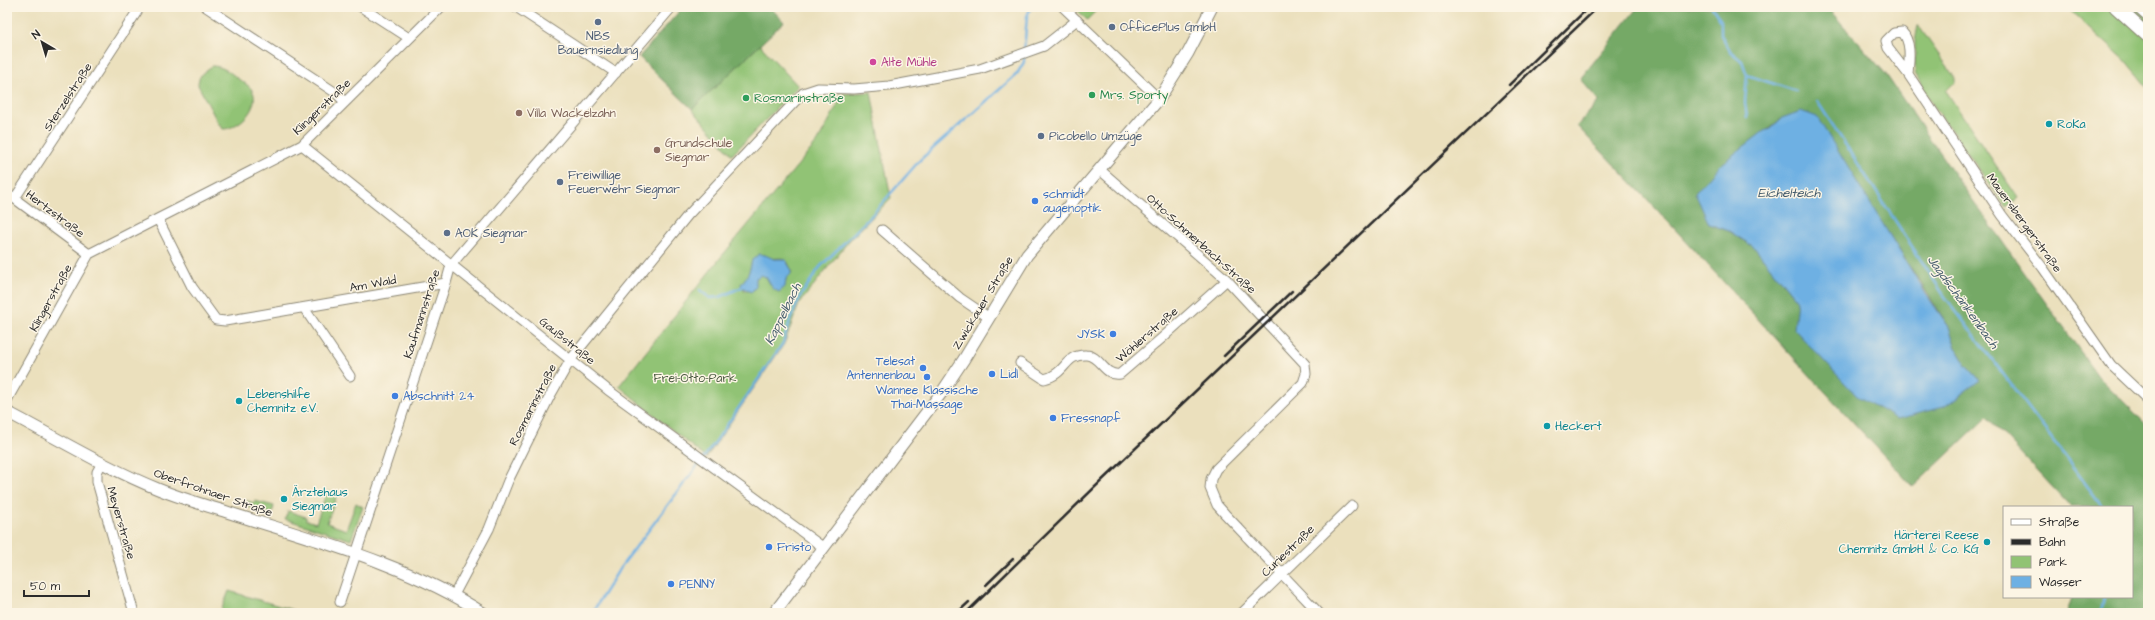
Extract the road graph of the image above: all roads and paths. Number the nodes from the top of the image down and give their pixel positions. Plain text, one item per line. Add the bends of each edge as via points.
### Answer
1 (140, 7) edge
2 (206, 7) edge
3 (361, 7) edge
4 (441, 7) edge
5 (516, 7) edge
6 (672, 7) edge
7 (1063, 7) edge
8 (1212, 7) edge
9 (2116, 7) edge
10 (2139, 7) edge
11 (2148, 15) edge
12 (1077, 20) junction
13 (2148, 36) edge
14 (409, 38) junction
15 (616, 73) junction
16 (1908, 74) dead end
17 (1159, 99) junction
18 (345, 102) junction
19 (302, 145) junction
20 (1099, 169) junction
21 (11, 196) edge
22 (158, 219) junction
23 (882, 230) dead end
24 (89, 254) junction
25 (451, 265) junction
26 (1227, 280) junction
27 (446, 283) junction
28 (304, 308) junction
29 (988, 318) junction
30 (571, 359) junction
31 (1020, 363) dead end
32 (350, 376) dead end
33 (7, 400) edge
34 (2148, 400) edge
35 (7, 412) edge
36 (102, 463) junction
37 (1352, 506) dead end
38 (824, 548) junction
39 (355, 554) junction
40 (1280, 574) junction
41 (454, 595) junction
42 (340, 602) dead end
43 (134, 613) edge
44 (483, 613) edge
45 (774, 613) edge
46 (1242, 613) edge
47 (1319, 613) edge

1 - 21 street, Sterzelstraße
2 - 18 street via 336,92
3 - 14 street
4 - 14 street, Klingerstraße
5 - 15 street
6 - 15 street, Kaufmannstraße
7 - 12 street
8 - 17 main road, Zwickauer Straße via 1188,53
9 - 13 highway
10 - 11 highway
12 - 17 street
12 - 30 street, Rosmarinstraße via 1044,46 980,69 889,86 818,88 803,93 688,215
14 - 18 street, Klingerstraße
15 - 25 street, Kaufmannstraße
16 - 34 street, Mauersbergerstraße via 2002,215 2111,365
17 - 20 main road, Zwickauer Straße
18 - 19 street, Klingerstraße
19 - 22 street, Klingerstraße
19 - 25 street, Gaußstraße
20 - 26 street, Otto-Schmerbach-Straße
20 - 29 main road, Zwickauer Straße via 1027,255
21 - 24 street, Hertzstraße
22 - 24 street, Klingerstraße
22 - 28 street, Am Wald via 192,287 212,318 226,322
23 - 29 street via 960,298
24 - 33 street, Klingerstraße
25 - 27 street, Kaufmannstraße
25 - 30 street, Gaußstraße
26 - 31 street, Wöhlerstraße via 1120,374 1110,373 1091,355 1084,354 1070,358 1060,373 1044,379
26 - 40 street, Otto-Schmerbach-Straße via 1298,356 1306,368 1303,383 1222,462 1211,479 1210,488 1217,504
27 - 28 street, Am Wald
27 - 39 street, Kaufmannstraße
28 - 32 street
29 - 38 main road, Zwickauer Straße via 942,392
30 - 38 street, Gaußstraße via 616,396
30 - 41 street, Rosmarinstraße via 550,396 508,481 489,529
35 - 36 main road, Oberfrohnaer Straße
36 - 39 main road, Oberfrohnaer Straße via 159,490
36 - 43 street, Meyerstraße via 97,472 97,482
37 - 40 street, Curiestraße
38 - 45 main road, Zwickauer Straße
39 - 41 main road, Oberfrohnaer Straße via 426,581
39 - 42 street, Kaufmannstraße
40 - 46 street, Curiestraße
40 - 47 street, Otto-Schmerbach-Straße
41 - 44 main road, Oberfrohnaer Straße

